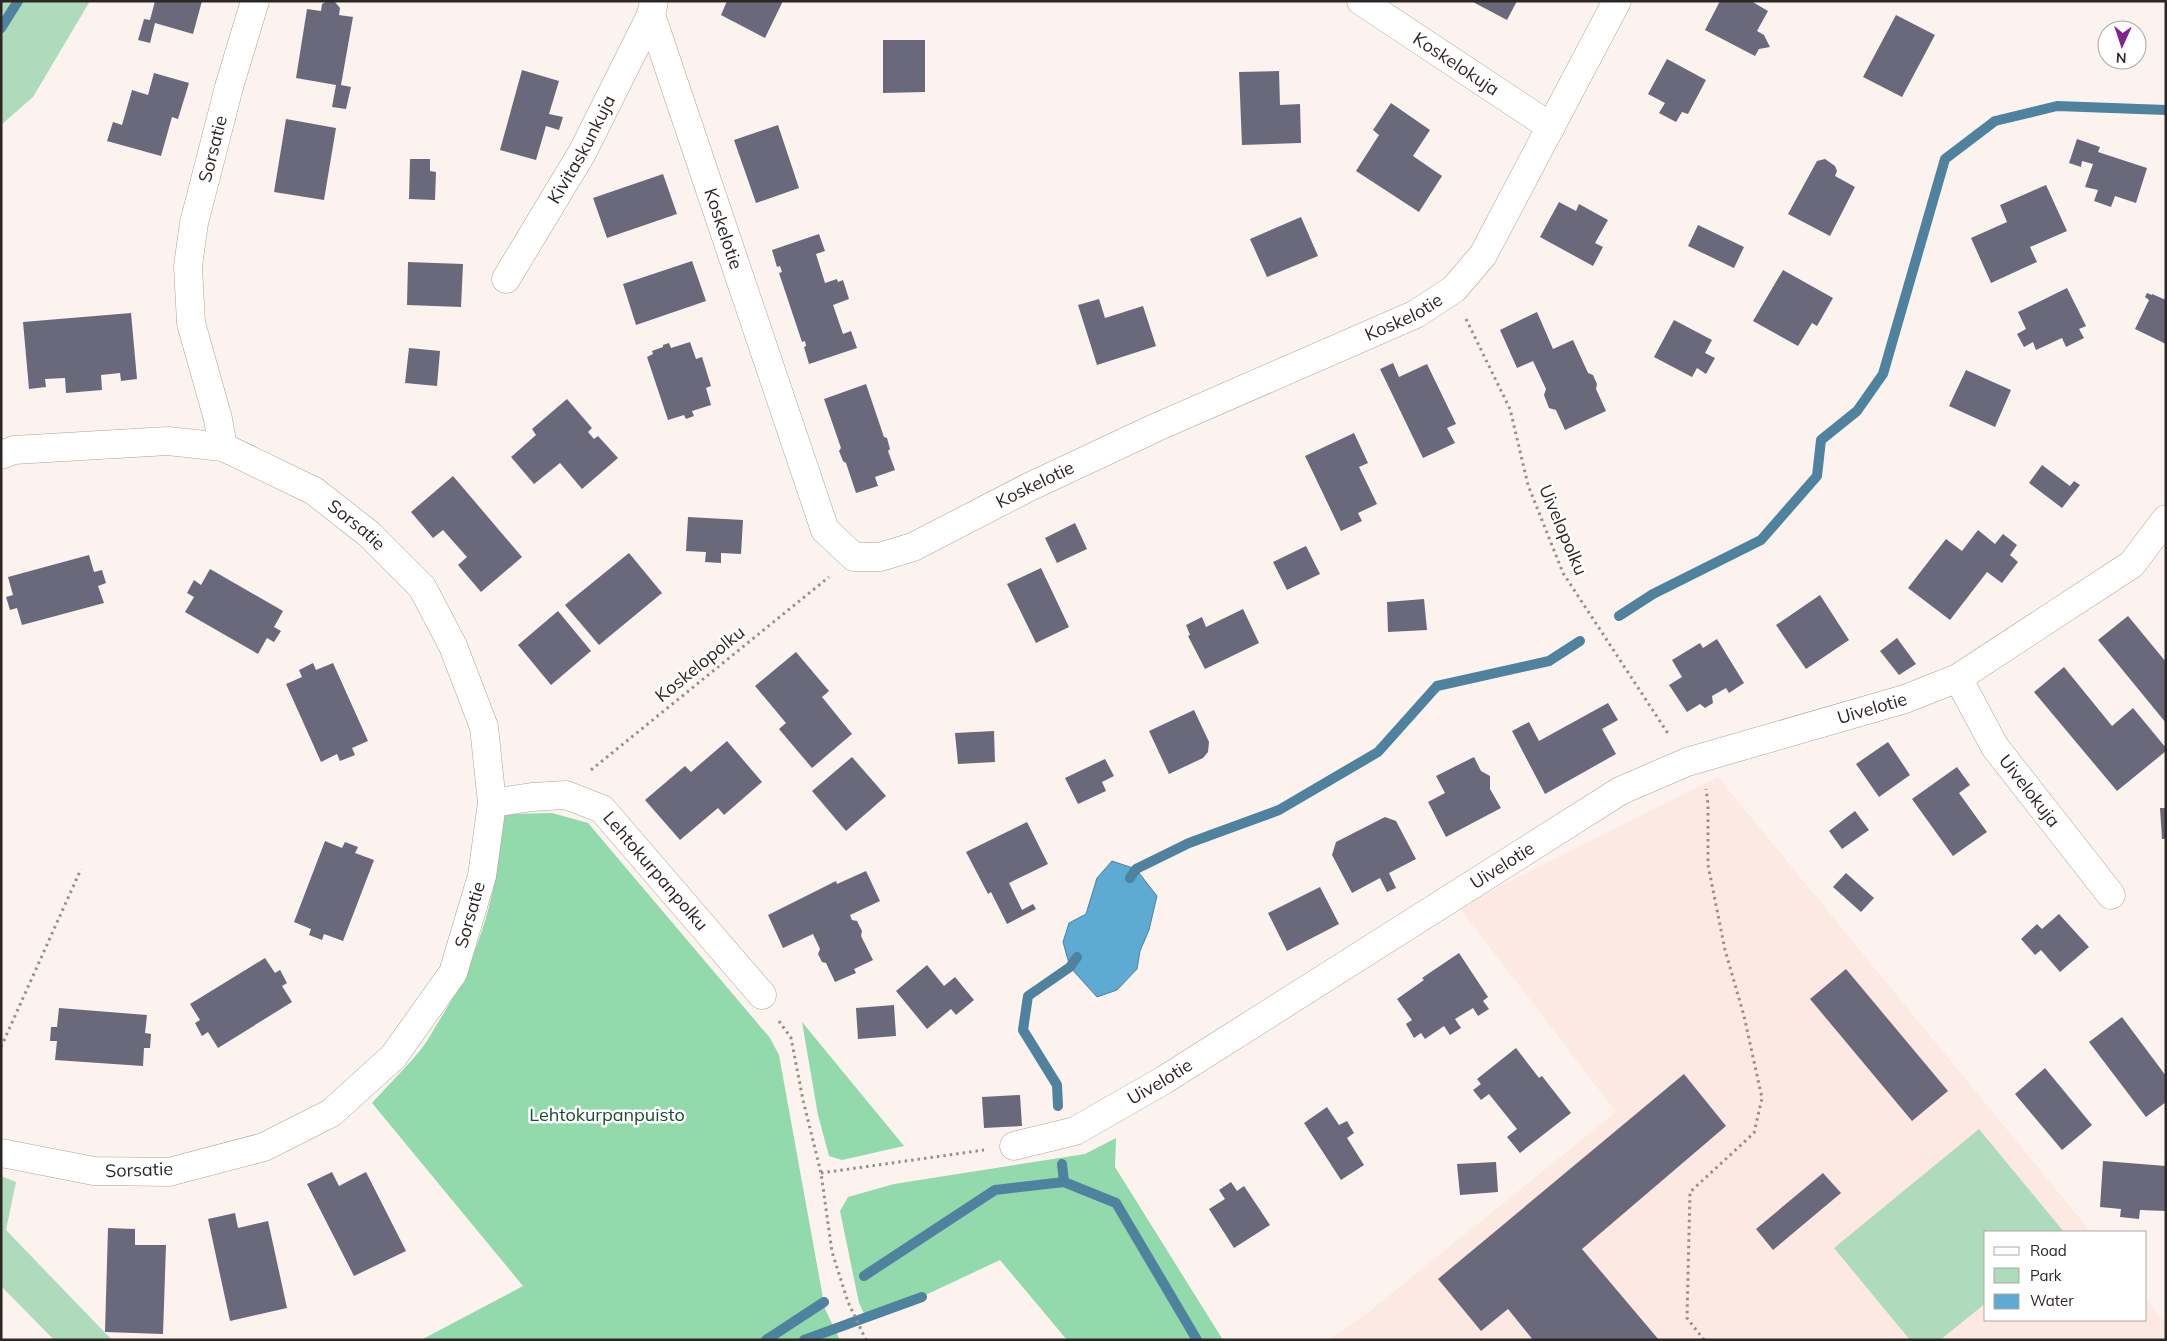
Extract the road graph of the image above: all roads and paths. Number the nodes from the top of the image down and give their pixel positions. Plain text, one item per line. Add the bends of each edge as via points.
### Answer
1 (255, 1) edge
2 (1360, 1) edge
3 (1617, 1) edge
4 (653, 8) edge
5 (1551, 127) junction
6 (506, 279) dead end
7 (1454, 289) junction
8 (223, 447) junction
9 (1, 455) edge
10 (2166, 519) edge
11 (854, 558) junction
12 (1958, 678) junction
13 (1687, 762) junction
14 (566, 795) junction
15 (492, 803) junction
16 (81, 869) dead end
17 (2111, 895) dead end
18 (762, 995) joint
19 (1, 1047) edge
20 (1014, 1146) joint
21 (1, 1153) edge
22 (821, 1172) junction
23 (866, 1340) edge
24 (1704, 1340) edge

1 - 8 street, Sorsatie via 194,223 188,266 191,322
2 - 5 street, Koskelokuja
3 - 5 street, Koskelotie
4 - 6 street, Kivitaskunkuja via 582,153
4 - 11 street, Koskelotie via 825,530
5 - 7 street, Koskelotie via 1483,255
7 - 11 street, Koskelotie via 1416,314 1157,426 913,547 880,557
7 - 13 path, Uivelopolku via 1510,408 1528,486 1563,573
8 - 9 street, Sorsatie via 168,441 14,450
8 - 15 street, Sorsatie via 314,491 369,534 422,587 454,646 484,727
10 - 12 street, Uivelotie via 2132,564
11 - 14 path, Koskelopolku via 583,776
12 - 13 street, Uivelotie via 1905,699
12 - 17 street, Uivelokuja via 1995,747
13 - 20 street, Uivelotie via 1620,791 1164,1080 1075,1131
13 - 24 path, Uivelopolku via 1704,778 1708,804 1708,865 1725,950 1762,1098 1754,1133 1690,1192 1687,1318
14 - 15 street, Lehtokurpanpolku via 532,796
14 - 18 street, Lehtokurpanpolku via 602,810
15 - 21 street, Sorsatie via 482,876 453,973 393,1057 331,1113 264,1147 170,1172 94,1171
16 - 19 path
18 - 22 path via 791,1038
20 - 22 path
22 - 23 path via 832,1252 848,1302

